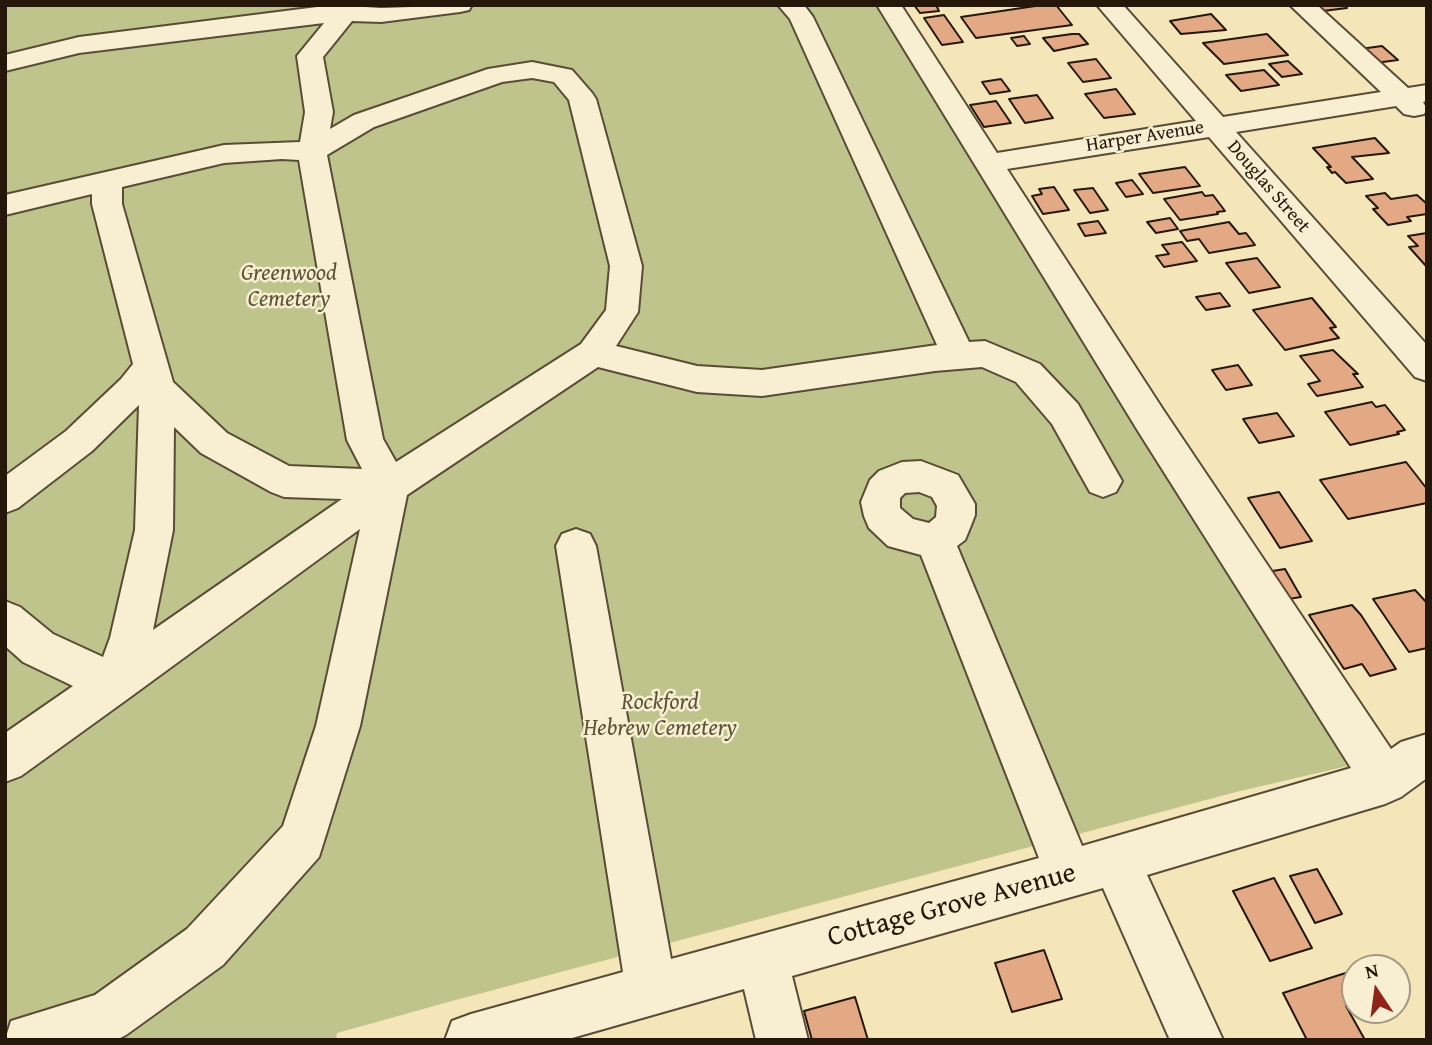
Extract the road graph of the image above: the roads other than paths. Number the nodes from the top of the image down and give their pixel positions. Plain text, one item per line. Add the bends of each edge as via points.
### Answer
1 (460, 5) edge
2 (790, 5) edge
3 (889, 5) edge
4 (1110, 5) edge
5 (1302, 5) edge
6 (345, 9) edge
7 (206, 30) junction
8 (290, 49) junction
9 (5, 63) edge
10 (1414, 95) edge
11 (1427, 120) edge
12 (1215, 126) junction
13 (312, 151) junction
14 (989, 163) junction
15 (107, 180) junction
16 (13, 208) edge
17 (593, 353) junction
18 (959, 356) junction
19 (1427, 368) edge
20 (154, 377) junction
21 (1102, 481) dead end
22 (390, 486) junction
23 (5, 497) edge
24 (935, 541) dead end
25 (576, 546) dead end
26 (5, 620) edge
27 (114, 684) junction
28 (5, 760) edge
29 (1414, 767) edge
30 (1115, 861) junction
31 (1069, 874) junction
32 (762, 958) junction
33 (651, 990) junction
34 (30, 1040) edge
35 (471, 1040) edge
36 (782, 1040) edge
37 (1197, 1040) edge

1 - 6 street via 382,15
2 - 18 street via 801,17
3 - 14 street
4 - 12 street, Douglas Street
5 - 10 street
6 - 7 street
6 - 8 street
7 - 8 street via 242,34
7 - 9 street via 79,45
8 - 13 street via 319,111
10 - 11 street
10 - 12 street, Harper Avenue
12 - 14 street, Harper Avenue
12 - 19 street, Douglas Street
13 - 15 street via 224,154
13 - 17 street via 364,121 497,75 532,70 563,76 582,99 626,266 622,312
13 - 22 street via 365,440
14 - 29 street via 1150,421
15 - 16 street
15 - 20 street via 107,204
17 - 18 street via 697,379 762,383
17 - 22 street
18 - 21 street via 985,354 1028,373 1065,414
20 - 22 street via 215,443 284,481
20 - 23 street via 133,389 79,440
20 - 27 street via 154,530 131,638
22 - 27 street
22 - 34 street via 338,726 302,840 205,947 108,1017
24 - 31 street
25 - 33 street
26 - 27 street via 38,648
27 - 28 street
29 - 30 street, Cottage Grove Avenue
30 - 31 street, Cottage Grove Avenue
30 - 37 street
31 - 32 street, Cottage Grove Avenue
32 - 33 street, Cottage Grove Avenue
32 - 36 street
33 - 35 street, Cottage Grove Avenue

